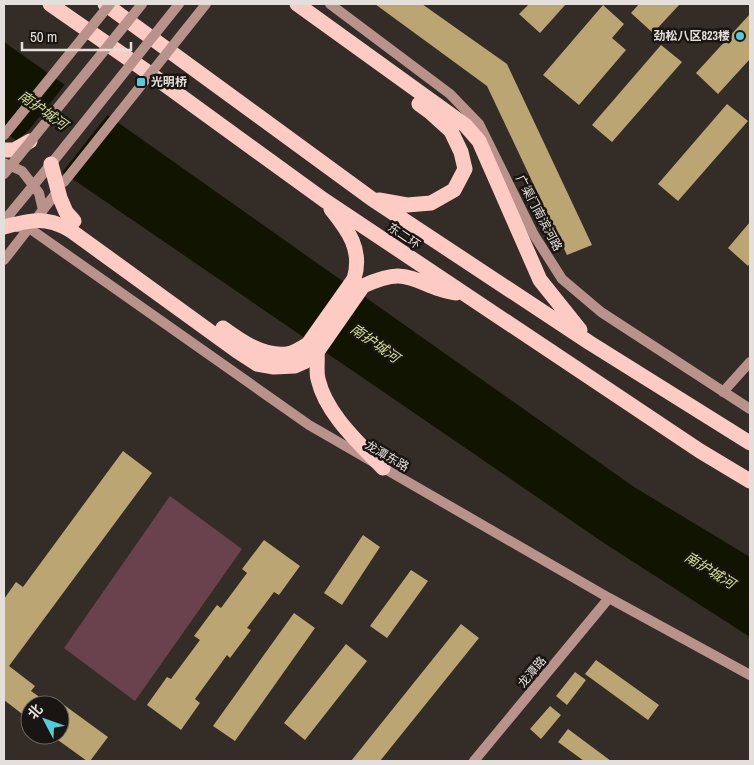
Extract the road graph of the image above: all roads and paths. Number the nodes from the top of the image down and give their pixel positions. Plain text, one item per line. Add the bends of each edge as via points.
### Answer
1 (50, 4) edge
2 (105, 4) edge
3 (110, 4) edge
4 (142, 4) edge
5 (178, 4) edge
6 (206, 4) edge
7 (283, 4) edge
8 (296, 4) edge
9 (330, 4) edge
10 (4, 135) edge
11 (30, 141) junction
12 (4, 150) edge
13 (4, 162) edge
14 (51, 164) junction
15 (4, 174) edge
16 (372, 199) junction
17 (324, 200) junction
18 (43, 210) junction
19 (4, 219) edge
20 (72, 225) junction
21 (4, 227) edge
22 (29, 228) junction
23 (4, 260) edge
24 (359, 282) junction
25 (467, 296) junction
26 (590, 343) junction
27 (312, 348) junction
28 (750, 362) edge
29 (723, 392) junction
30 (750, 409) edge
31 (750, 443) edge
32 (383, 468) junction
33 (750, 481) edge
34 (609, 598) junction
35 (750, 675) edge
36 (474, 761) edge

1 - 17 highway, 东二环
2 - 16 highway, 东二环
3 - 10 street, bridge
4 - 11 street, bridge
5 - 14 street, bridge
6 - 18 street, bridge
7 - 16 highway via 430,112 451,131 461,152 465,169 454,190 431,203 407,205
8 - 26 highway via 465,125 479,141 540,280
9 - 29 street, 广渠门南滨河路 via 450,94 479,124 534,235 562,279 601,312
11 - 12 highway via 14,150
11 - 15 street, bridge
13 - 18 street via 22,170 39,193
14 - 19 street, bridge
14 - 20 highway, bridge via 60,198
16 - 26 highway, 东二环
17 - 24 highway via 353,240
17 - 25 highway, 东二环
18 - 22 street
19 - 22 street, 龙潭东路 via 15,227
20 - 21 highway, bridge via 30,220
20 - 27 highway via 252,347 270,354
22 - 23 street
22 - 32 street, 龙潭东路 via 309,425
24 - 25 highway via 400,276
24 - 27 highway
25 - 33 highway, 东二环 via 700,452
26 - 31 highway, 东二环
27 - 32 highway via 322,394 342,424
28 - 29 street
29 - 30 street, 广渠门南滨河路
32 - 34 street, 龙潭东路
34 - 35 street, 龙潭东路
34 - 36 street, 龙潭路

